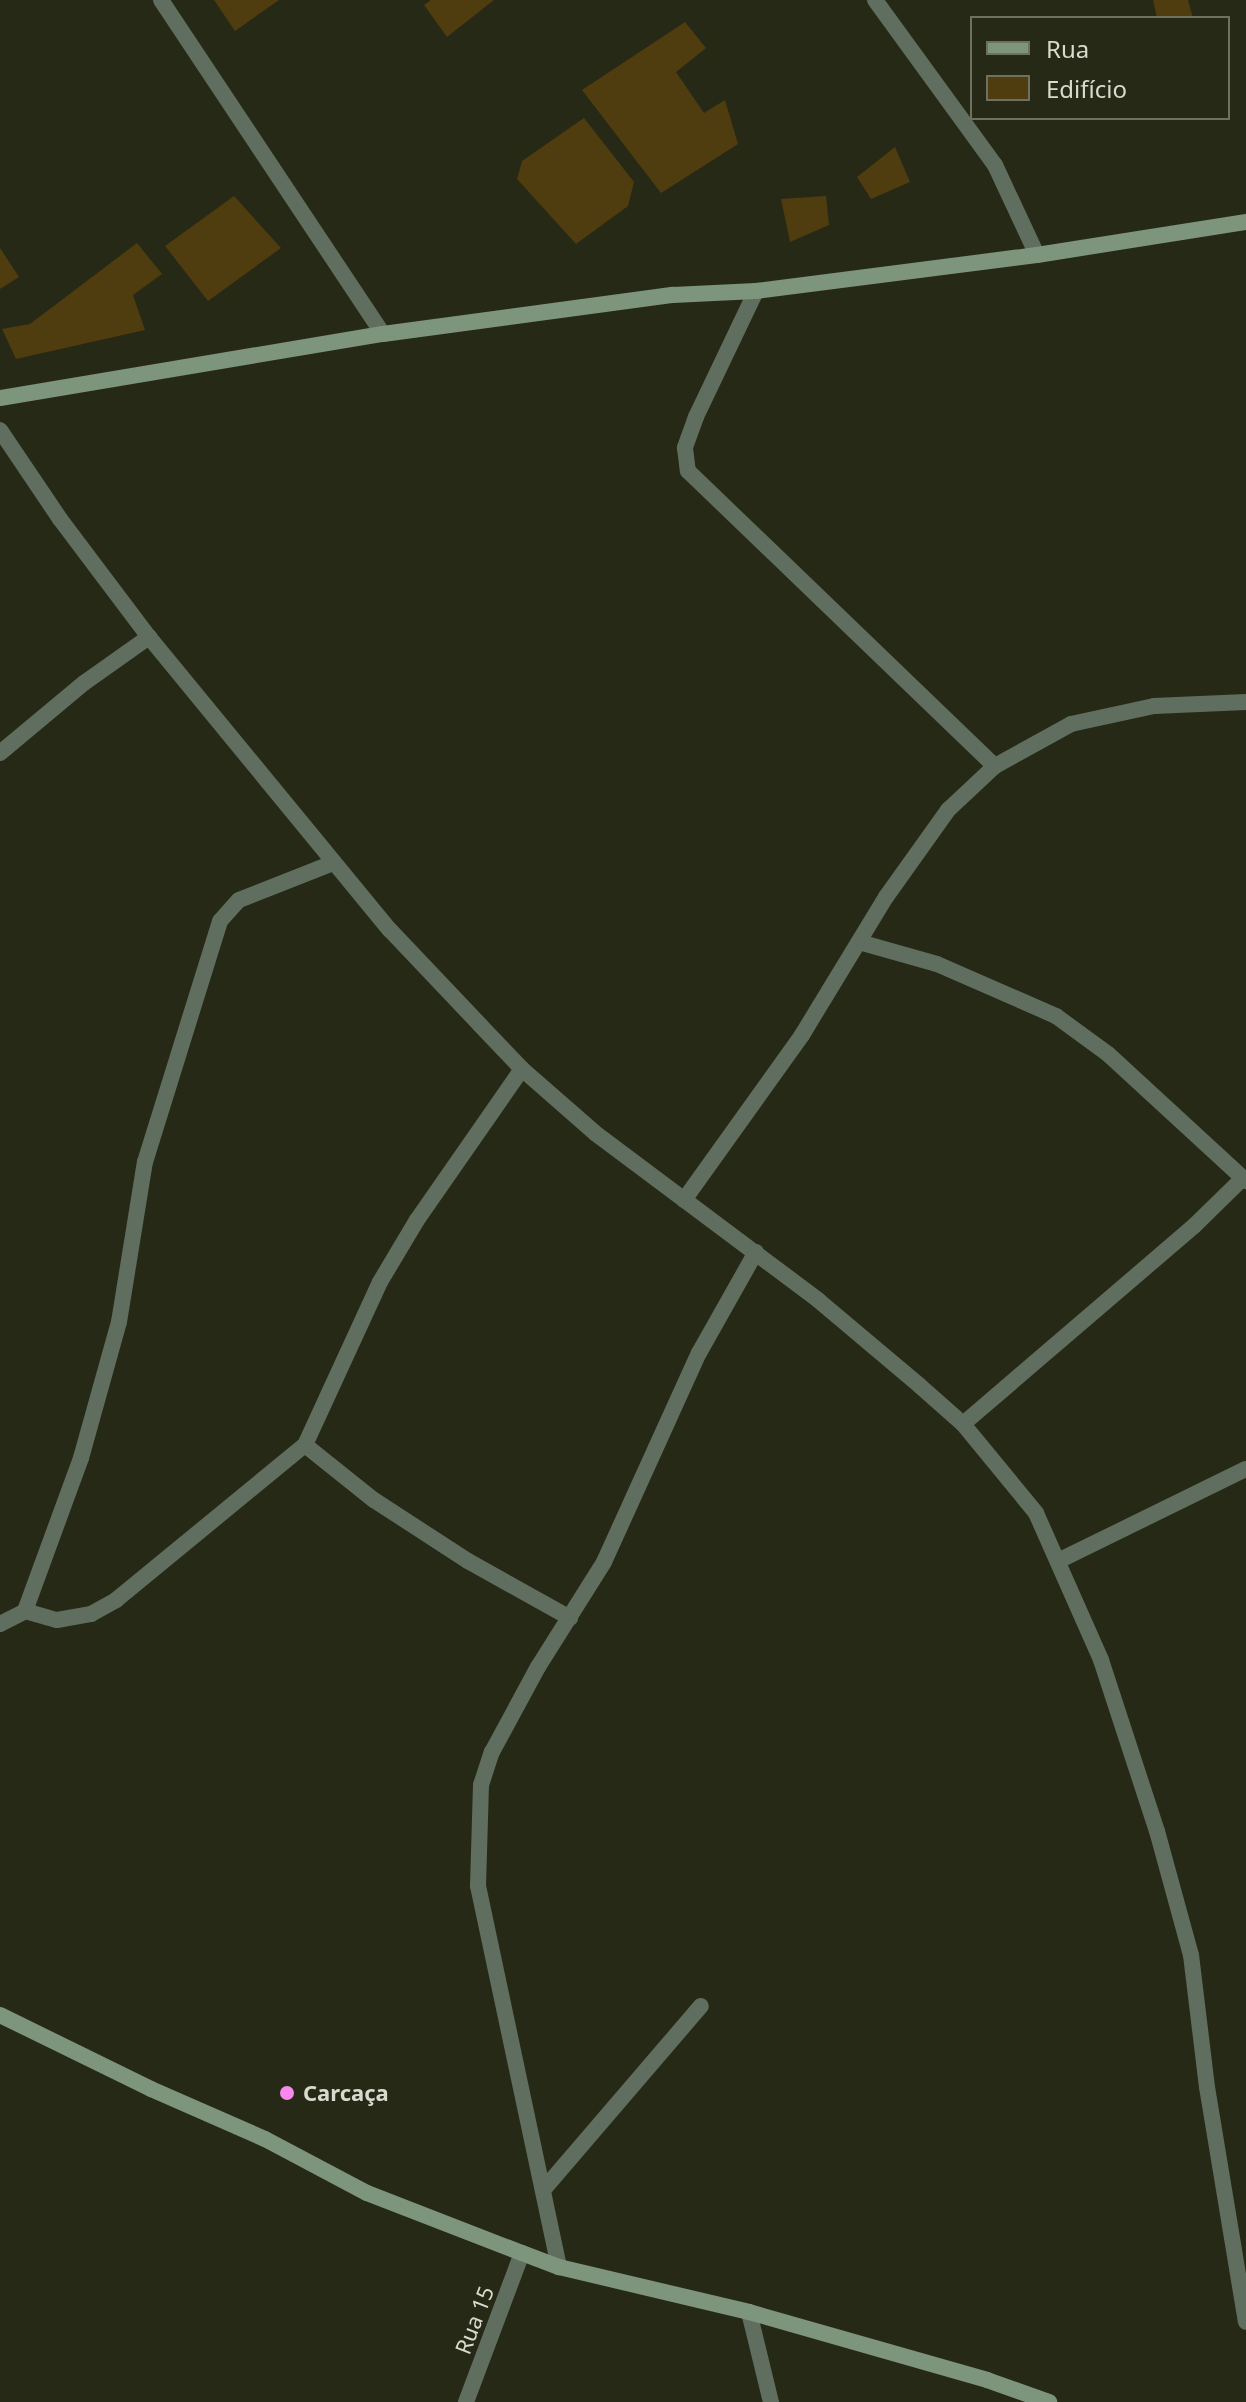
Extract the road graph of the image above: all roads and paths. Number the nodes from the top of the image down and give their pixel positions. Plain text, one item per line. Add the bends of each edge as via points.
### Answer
1 (161, 0) edge
2 (875, 0) edge
3 (1246, 222) edge
4 (1037, 255) junction
5 (756, 291) junction
6 (383, 334) junction
7 (0, 398) edge
8 (0, 430) edge
9 (149, 637) junction
10 (1246, 702) edge
11 (0, 753) edge
12 (995, 766) junction
13 (333, 863) junction
14 (859, 942) junction
15 (522, 1069) junction
16 (1244, 1180) edge
17 (684, 1200) junction
18 (756, 1252) junction
19 (963, 1424) junction
20 (305, 1445) junction
21 (1246, 1469) edge
22 (1058, 1561) junction
23 (25, 1611) junction
24 (570, 1618) junction
25 (0, 1624) edge
26 (701, 2006) dead end
27 (0, 2015) edge
28 (544, 2189) junction
29 (522, 2253) junction
30 (559, 2267) junction
31 (749, 2312) junction
32 (1246, 2322) edge
33 (466, 2402) edge
34 (771, 2402) edge
35 (1049, 2402) edge

1 - 6 street
2 - 4 street via 995,165
3 - 4 street
4 - 5 street
5 - 6 street via 673,295
5 - 12 street via 696,417 685,448 688,471
6 - 7 street
8 - 9 street
9 - 11 street
9 - 13 street
10 - 12 street via 1154,706 1071,724
12 - 14 street via 948,810
13 - 15 street
13 - 23 street via 239,900 220,921 145,1162 119,1322 81,1458
14 - 16 street via 937,964 1056,1016 1143,1085
14 - 17 street via 802,1035
15 - 17 street
15 - 20 street via 380,1282
16 - 19 street
17 - 18 street
18 - 19 street
18 - 24 street via 699,1353 604,1562
19 - 22 street via 1036,1513
20 - 23 street via 116,1600 91,1614 57,1620
20 - 24 street via 387,1509
21 - 22 street
22 - 32 street via 1106,1675 1191,1955
23 - 25 street
24 - 28 street via 492,1752 481,1785 478,1821 478,1886
26 - 28 street
27 - 29 street via 265,2139 367,2193
28 - 30 street
29 - 30 street
29 - 33 street, Rua 15
30 - 31 street
31 - 34 street
31 - 35 street

